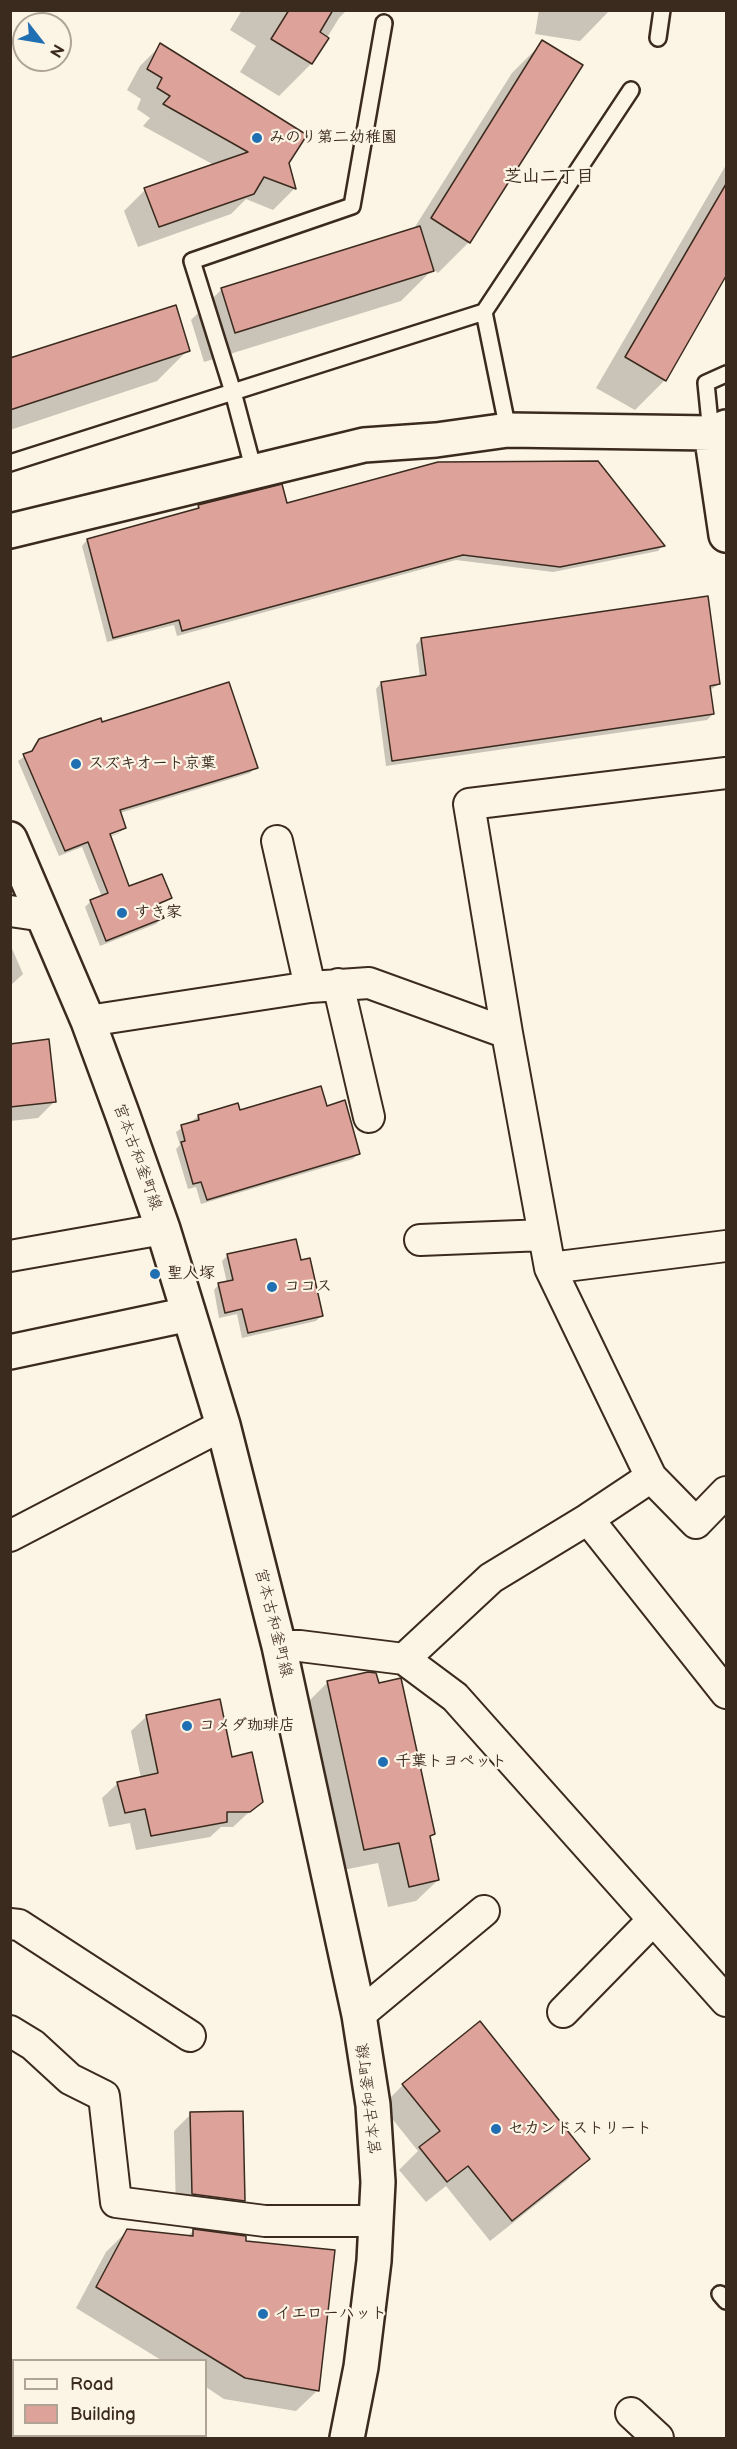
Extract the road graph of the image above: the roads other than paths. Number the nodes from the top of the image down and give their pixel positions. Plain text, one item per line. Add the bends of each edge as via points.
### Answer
1 (662, 10) edge
2 (384, 22) dead end
3 (658, 38) dead end
4 (631, 90) dead end
5 (484, 312) junction
6 (726, 374) edge
7 (233, 392) junction
8 (508, 430) junction
9 (719, 430) edge
10 (10, 463) edge
11 (254, 471) junction
12 (12, 526) edge
13 (726, 536) edge
14 (726, 772) edge
15 (10, 839) edge
16 (277, 841) dead end
17 (10, 912) edge
18 (44, 916) junction
19 (324, 986) junction
20 (88, 1021) junction
21 (507, 1033) junction
22 (369, 1117) dead end
23 (163, 1229) junction
24 (544, 1234) junction
25 (420, 1240) dead end
26 (726, 1246) edge
27 (10, 1256) edge
28 (550, 1268) junction
29 (189, 1314) junction
30 (10, 1352) edge
31 (223, 1425) junction
32 (651, 1477) junction
33 (726, 1492) edge
34 (588, 1519) junction
35 (10, 1536) edge
36 (279, 1646) junction
37 (405, 1659) junction
38 (726, 1692) edge
39 (484, 1911) dead end
40 (653, 1920) junction
41 (10, 1924) edge
42 (726, 2001) edge
43 (563, 2012) dead end
44 (359, 2015) junction
45 (10, 2031) edge
46 (190, 2036) dead end
47 (377, 2221) junction
48 (631, 2413) dead end
49 (347, 2439) edge
50 (658, 2439) edge

1 - 3 lane
2 - 7 lane via 352,206 192,261
4 - 5 lane
5 - 7 lane
5 - 8 lane
6 - 9 lane via 706,383
7 - 10 lane
7 - 11 lane
8 - 9 street
8 - 11 street via 364,445
9 - 13 street
11 - 12 street
14 - 21 street via 469,804
15 - 18 street, 宮本古和釜町線
16 - 19 street
17 - 18 street
18 - 20 street, 宮本古和釜町線
19 - 20 street
19 - 21 street via 369,983
19 - 22 street
20 - 23 street, 宮本古和釜町線
21 - 24 street
23 - 27 street
23 - 29 street, 宮本古和釜町線
24 - 25 street
24 - 28 street
26 - 28 street
28 - 32 street
29 - 30 street
29 - 31 street, 宮本古和釜町線
31 - 35 street
31 - 36 street, 宮本古和釜町線
32 - 33 street via 696,1523
32 - 34 street
34 - 37 street via 491,1578
34 - 38 street
36 - 37 street
36 - 44 street, 宮本古和釜町線
37 - 40 street via 455,1697
39 - 44 street
40 - 42 street
40 - 43 street
41 - 46 street via 19,1925
44 - 47 street, 宮本古和釜町線 via 373,2105
45 - 47 street via 33,2045 70,2079 104,2096 116,2202 265,2221
47 - 49 street, 宮本古和釜町線 via 361,2367
48 - 50 street

